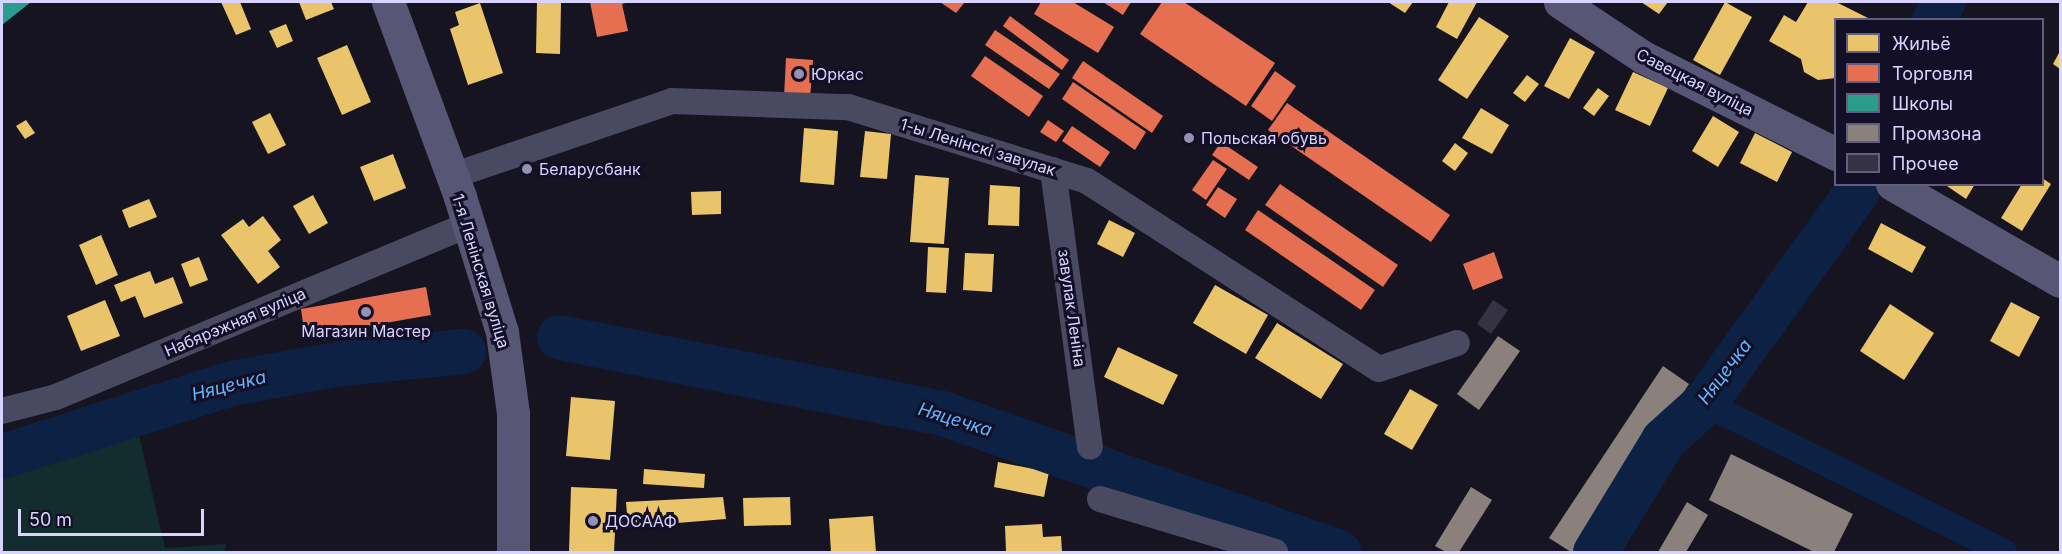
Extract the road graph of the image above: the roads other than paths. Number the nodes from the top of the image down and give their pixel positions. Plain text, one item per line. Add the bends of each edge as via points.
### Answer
1 (388, 2) edge
2 (1560, 2) edge
3 (1834, 152) edge
4 (1053, 170) junction
5 (452, 176) junction
6 (1895, 186) edge
7 (466, 225) junction
8 (2061, 281) edge
9 (1457, 343) dead end
10 (2, 411) edge
11 (1090, 447) dead end
12 (1100, 499) dead end
13 (513, 552) edge
14 (1275, 552) edge

1 - 5 main road, 1-я Ленінская вуліца
2 - 3 main road, Савецкая вуліца via 1643,57
4 - 5 street, 1-ы Ленінскі завулак via 848,107 672,101
4 - 9 street, 1-ы Ленінскі завулак via 1087,181 1379,369
4 - 11 street, завулак Леніна
5 - 7 main road, 1-я Ленінская вуліца
6 - 8 main road
7 - 10 street, Набярэжная вуліца via 56,397
7 - 13 main road, 1-я Ленінская вуліца via 502,332 508,369 513,424
12 - 14 street

